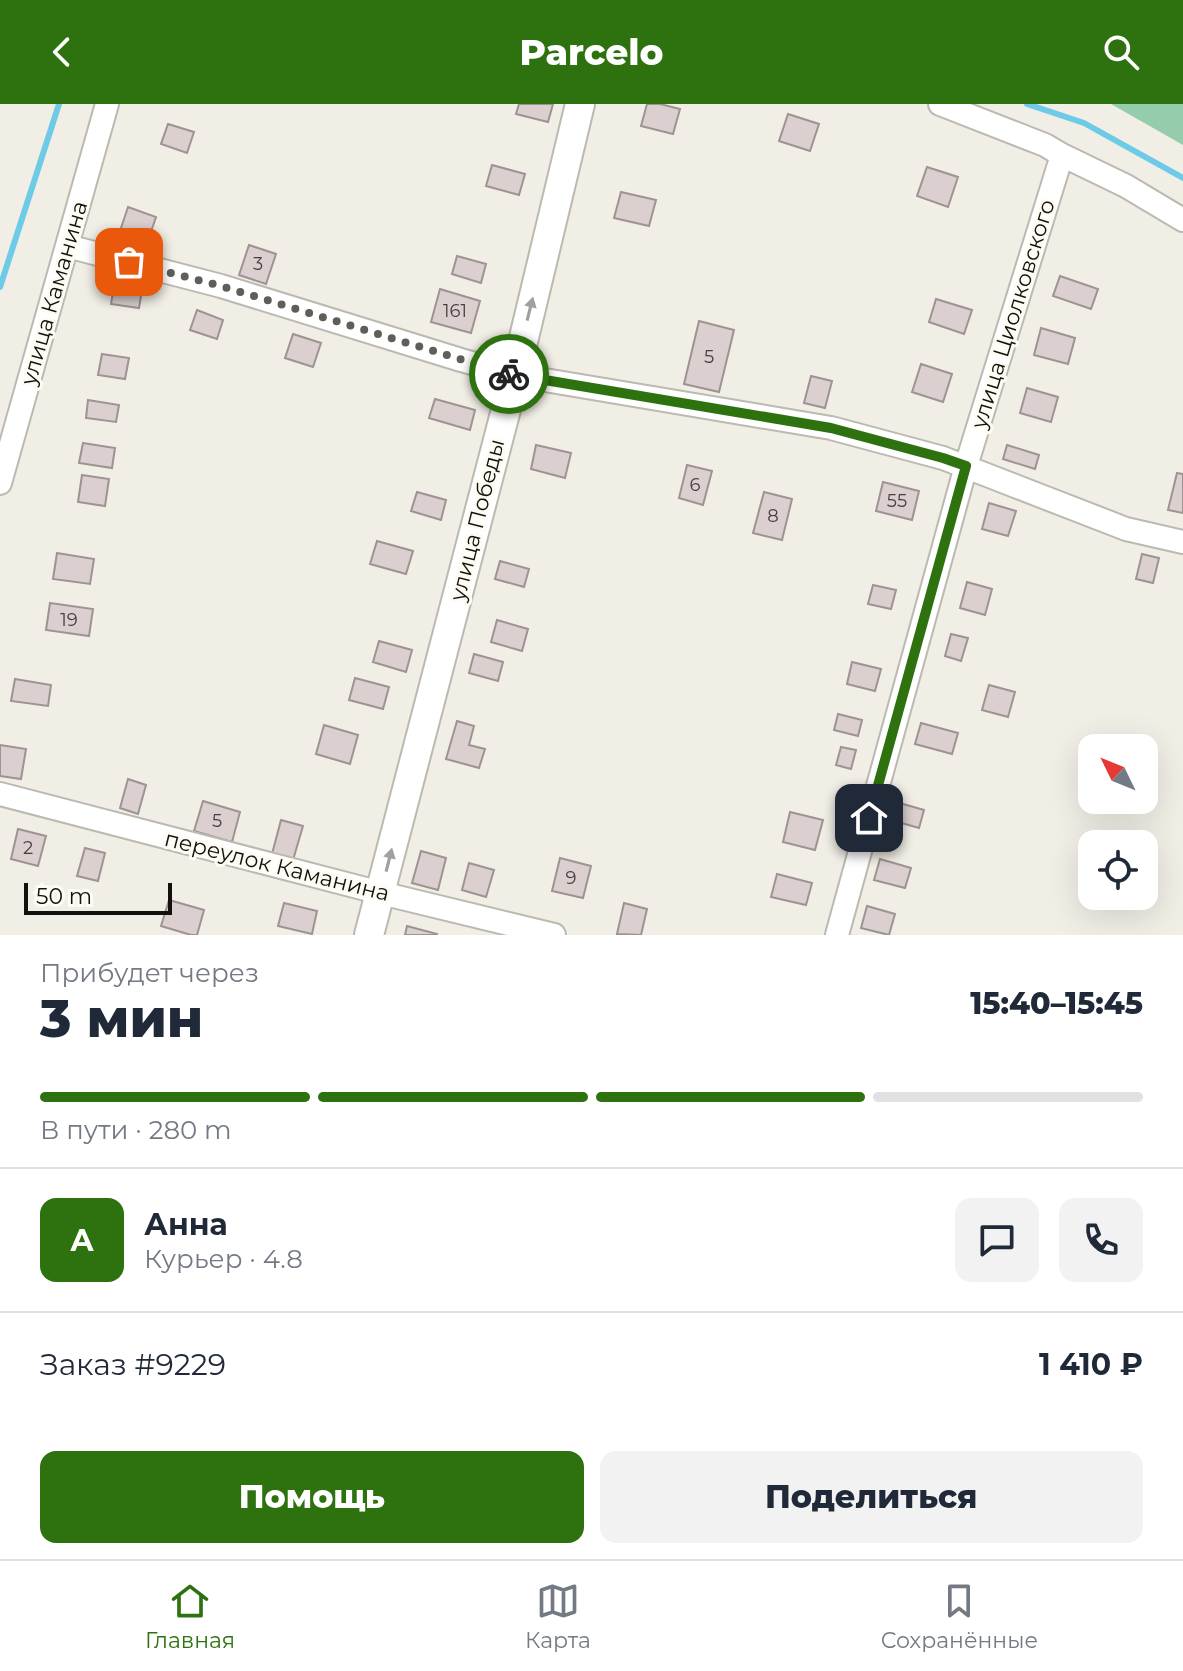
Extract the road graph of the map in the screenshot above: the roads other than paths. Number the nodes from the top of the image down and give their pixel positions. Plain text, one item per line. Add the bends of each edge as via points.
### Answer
1 (107, 104) edge
2 (580, 104) edge
3 (940, 104) edge
4 (1062, 155) junction
5 (1183, 220) edge
6 (67, 246) junction
7 (515, 375) junction
8 (966, 466) junction
9 (0, 483) edge
10 (1183, 542) edge
11 (0, 794) edge
12 (381, 893) junction
13 (369, 935) edge
14 (554, 935) edge
15 (837, 935) edge

1 - 6 street, улица Каманина
7 -> 2 street, улица Победы
3 - 4 street
4 - 5 street
4 - 8 street, улица Циолковского
6 - 7 street via 221,286
6 - 9 street, улица Каманина
7 - 8 street via 831,428
12 -> 7 street, улица Победы
8 - 10 street via 1126,529
8 - 15 street, улица Циолковского
11 - 12 street, переулок Каманина
12 - 13 street, улица Победы
12 - 14 street, переулок Каманина

